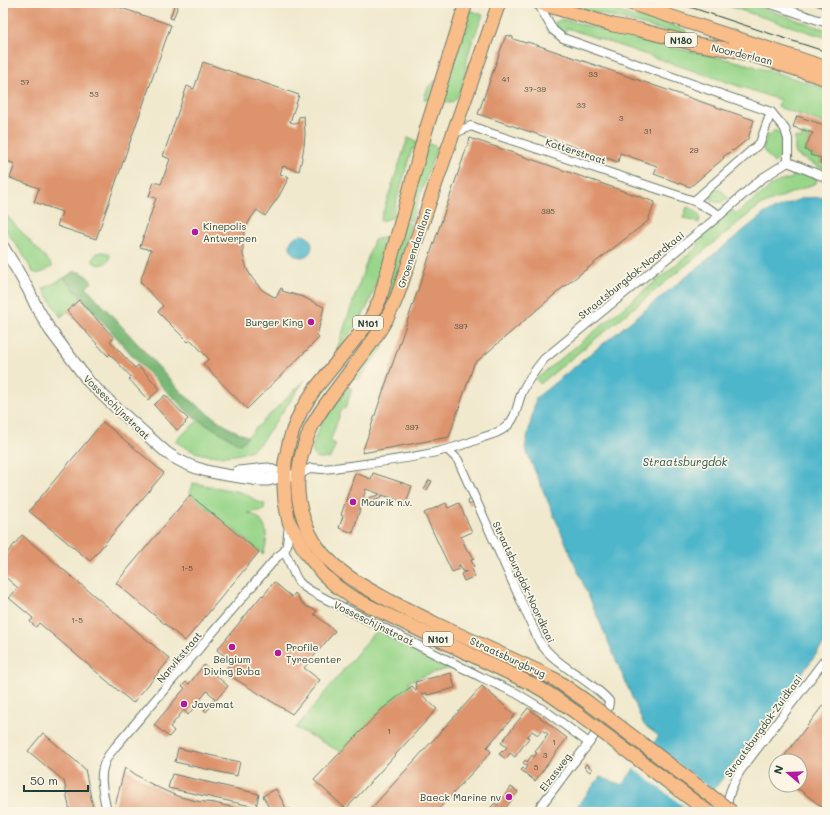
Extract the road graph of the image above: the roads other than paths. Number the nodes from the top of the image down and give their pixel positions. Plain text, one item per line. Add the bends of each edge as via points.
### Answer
1 (466, 3) edge
2 (499, 3) edge
3 (538, 3) edge
4 (630, 3) edge
5 (768, 3) edge
6 (827, 23) edge
7 (827, 68) edge
8 (827, 79) edge
9 (771, 112) junction
10 (453, 134) junction
11 (788, 162) junction
12 (827, 178) edge
13 (694, 201) junction
14 (720, 215) junction
15 (3, 247) edge
16 (448, 450) junction
17 (284, 476) junction
18 (298, 476) junction
19 (289, 522) junction
20 (284, 552) junction
21 (827, 657) edge
22 (589, 743) junction
23 (107, 812) edge
24 (536, 812) edge
25 (708, 812) edge
26 (727, 812) edge
27 (732, 812) edge

1 - 17 main road, Groenendaallaan / N101 via 426,130 380,299 366,326 315,388 303,407 290,439
2 - 10 main road, Groenendaallaan / N101
3 - 8 main road, Noorderlaan / N180 via 614,25 733,50
3 - 9 street, Noorderlaan via 553,30 562,38
4 - 7 main road, Noorderlaan / N180
5 - 6 street
9 - 11 street via 785,129 788,139
9 - 13 street via 760,143
10 - 13 street, Kotterstraat via 471,126
10 - 18 main road, Groenendaallaan / N101 via 392,310 378,335 317,416 306,439
11 - 12 street
11 - 14 street, Straatsburgdok-Noordkaai via 761,179
13 - 14 street
14 - 16 street, Straatsburgdok-Noordkaai via 544,359 528,379 514,419 505,428
15 - 17 street, Vosseschijnstraat via 50,330 89,382 167,453 194,468 220,474 268,470
16 - 18 street, Vosseschijnstraat via 342,467 311,468
16 - 22 street, Straatsburgdok-Noordkaai via 458,460 539,641 552,657 609,701 603,721
17 - 18 street, Vosseschijnstraat
17 - 19 main road, Straatsburgbrug / N101
18 - 27 main road, Straatsburgbrug / N101, bridge via 300,508 313,540 327,559 353,580 564,686
19 - 20 street
19 - 25 main road, Straatsburgbrug / N101, bridge via 306,553 323,574 350,596 551,695
20 - 22 street, Vosseschijnstraat via 304,587 516,693
20 - 23 street, Narvikstraat via 277,557 105,761 102,782
21 - 26 street, Straatsburgdok-Zuidkaai via 740,771 729,796
22 - 24 street, Elzasweg

